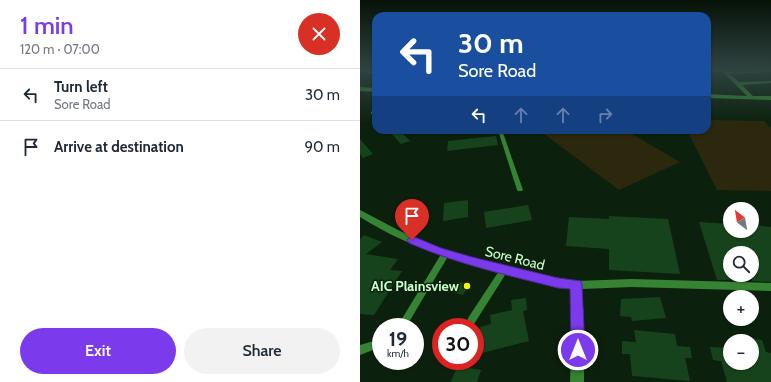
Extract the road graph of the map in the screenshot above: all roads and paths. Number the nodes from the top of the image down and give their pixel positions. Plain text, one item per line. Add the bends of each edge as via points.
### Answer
1 (741, 87) edge
2 (360, 89) edge
3 (372, 90) edge
4 (711, 96) edge
5 (751, 97) junction
6 (771, 98) edge
7 (501, 134) edge
8 (520, 190) dead end
9 (360, 213) edge
10 (446, 254) junction
11 (504, 270) junction
12 (576, 285) junction
13 (771, 287) edge
14 (407, 318) edge
15 (473, 318) edge
16 (372, 346) edge
17 (360, 350) edge
18 (577, 382) edge

1 - 5 street
2 - 3 street
4 - 5 street
5 - 6 street
7 - 8 lane
9 - 10 street, Sore Road via 382,226
10 - 11 street, Sore Road
10 - 14 lane
11 - 12 street, Sore Road
11 - 15 lane
12 - 13 street, Sore Road via 632,283
12 - 18 street
16 - 17 lane

